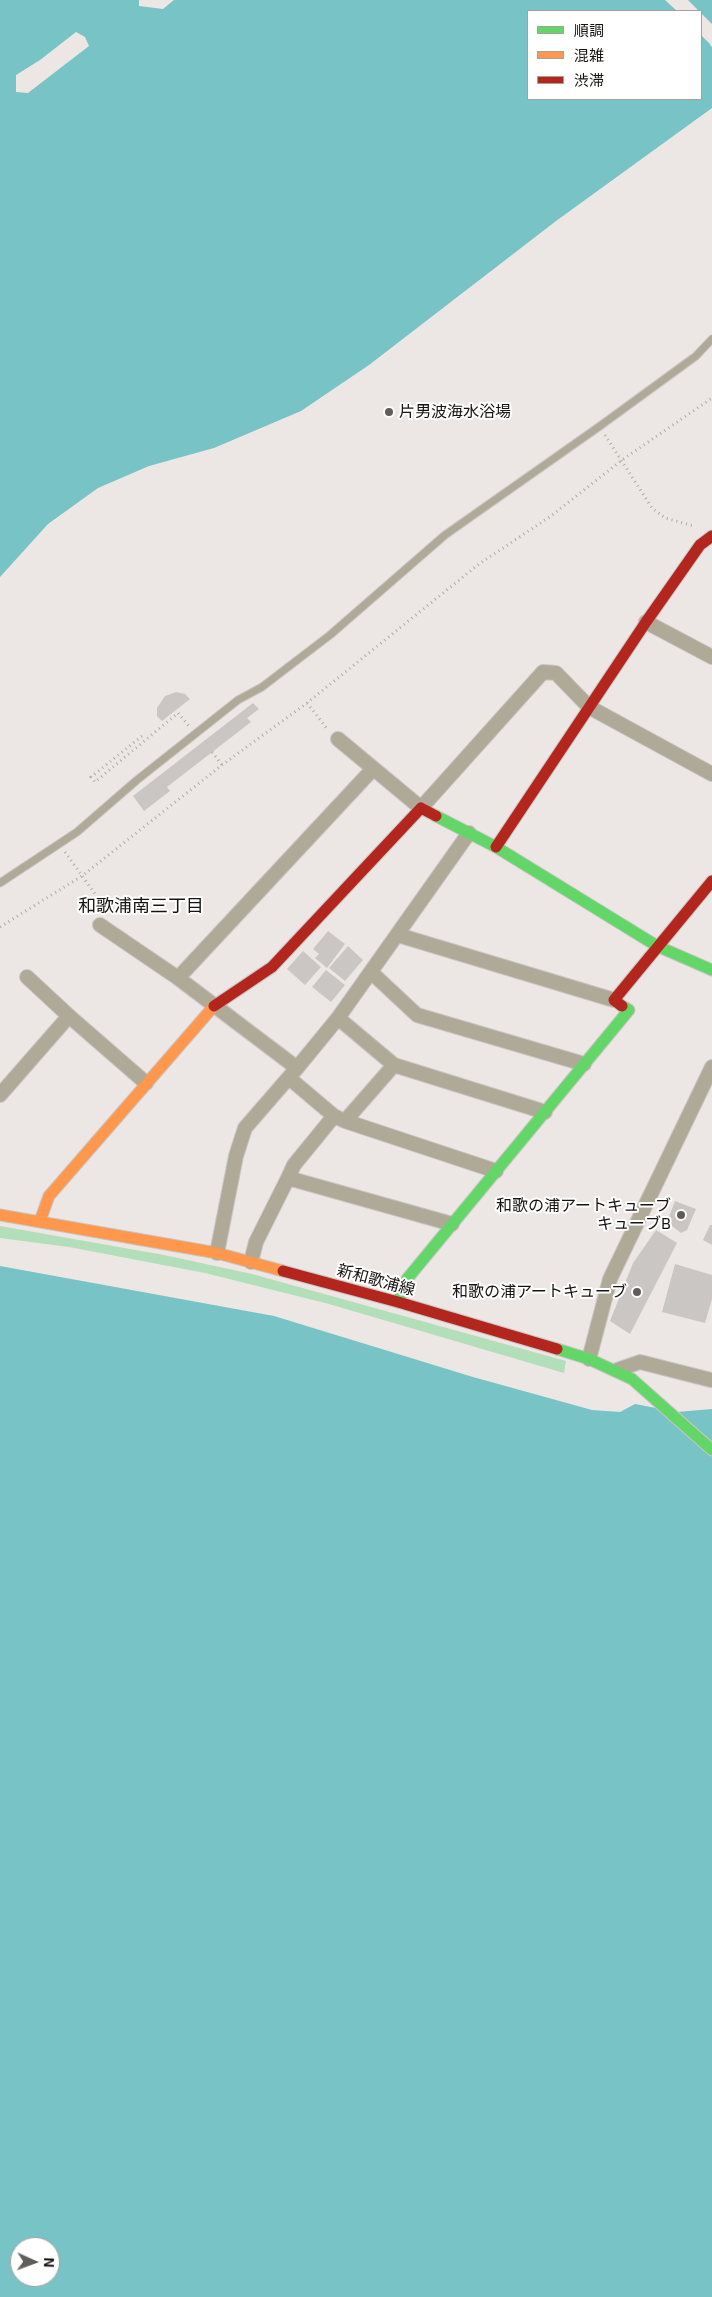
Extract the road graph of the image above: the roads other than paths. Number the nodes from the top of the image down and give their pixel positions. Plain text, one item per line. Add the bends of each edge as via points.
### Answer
1 (712, 339) edge
2 (711, 538) edge
3 (646, 622) junction
4 (712, 657) edge
5 (589, 707) junction
6 (338, 739) dead end
7 (372, 770) junction
8 (712, 774) edge
9 (421, 808) junction
10 (469, 834) junction
11 (496, 847) junction
12 (712, 881) edge
13 (0, 883) edge
14 (100, 924) dead end
15 (398, 935) junction
16 (657, 946) junction
17 (712, 970) edge
18 (372, 973) junction
19 (27, 977) dead end
20 (178, 978) junction
21 (614, 1000) junction
22 (216, 1004) junction
23 (69, 1016) junction
24 (338, 1018) junction
25 (584, 1064) junction
26 (394, 1065) junction
27 (712, 1067) edge
28 (293, 1073) junction
29 (146, 1083) junction
30 (0, 1095) edge
31 (545, 1112) junction
32 (339, 1119) junction
33 (496, 1171) junction
34 (288, 1178) junction
35 (0, 1216) edge
36 (40, 1221) junction
37 (452, 1224) junction
38 (217, 1253) junction
39 (251, 1262) junction
40 (398, 1302) junction
41 (589, 1359) junction
42 (617, 1370) junction
43 (712, 1379) edge
44 (712, 1450) edge

1 - 13 lane via 696,356 445,535 330,635 262,687 238,700 77,832
2 - 3 street via 700,545
3 - 4 street
3 - 5 street
5 - 8 street
5 - 9 street via 556,673 543,672
5 - 11 street
6 - 7 street
7 - 9 street
7 - 20 street
9 - 10 street
9 - 22 street via 272,967
10 - 11 street
10 - 15 street
11 - 16 street
12 - 16 street
14 - 20 street
15 - 18 street
15 - 21 street
16 - 17 street
16 - 21 street
18 - 24 street
18 - 25 street via 417,1015
19 - 23 street
20 - 22 street
21 - 25 street via 629,1010
22 - 28 street
22 - 29 street
23 - 29 street
23 - 30 street
24 - 26 street
24 - 28 street
25 - 31 street
26 - 31 street
26 - 32 street
27 - 41 street via 610,1279
28 - 32 street
28 - 38 street via 245,1128 236,1156
29 - 36 street via 49,1196
31 - 33 street
32 - 33 street
32 - 34 street via 294,1165
33 - 37 street
34 - 37 street
34 - 39 street via 256,1242
35 - 36 street, 新和歌浦線
36 - 38 street, 新和歌浦線
37 - 40 street via 407,1279
38 - 39 street, 新和歌浦線
39 - 40 street, 新和歌浦線
40 - 41 street, 新和歌浦線
41 - 42 street, 新和歌浦線
42 - 43 street via 640,1362
42 - 44 street, 新和歌浦線 via 646,1391

